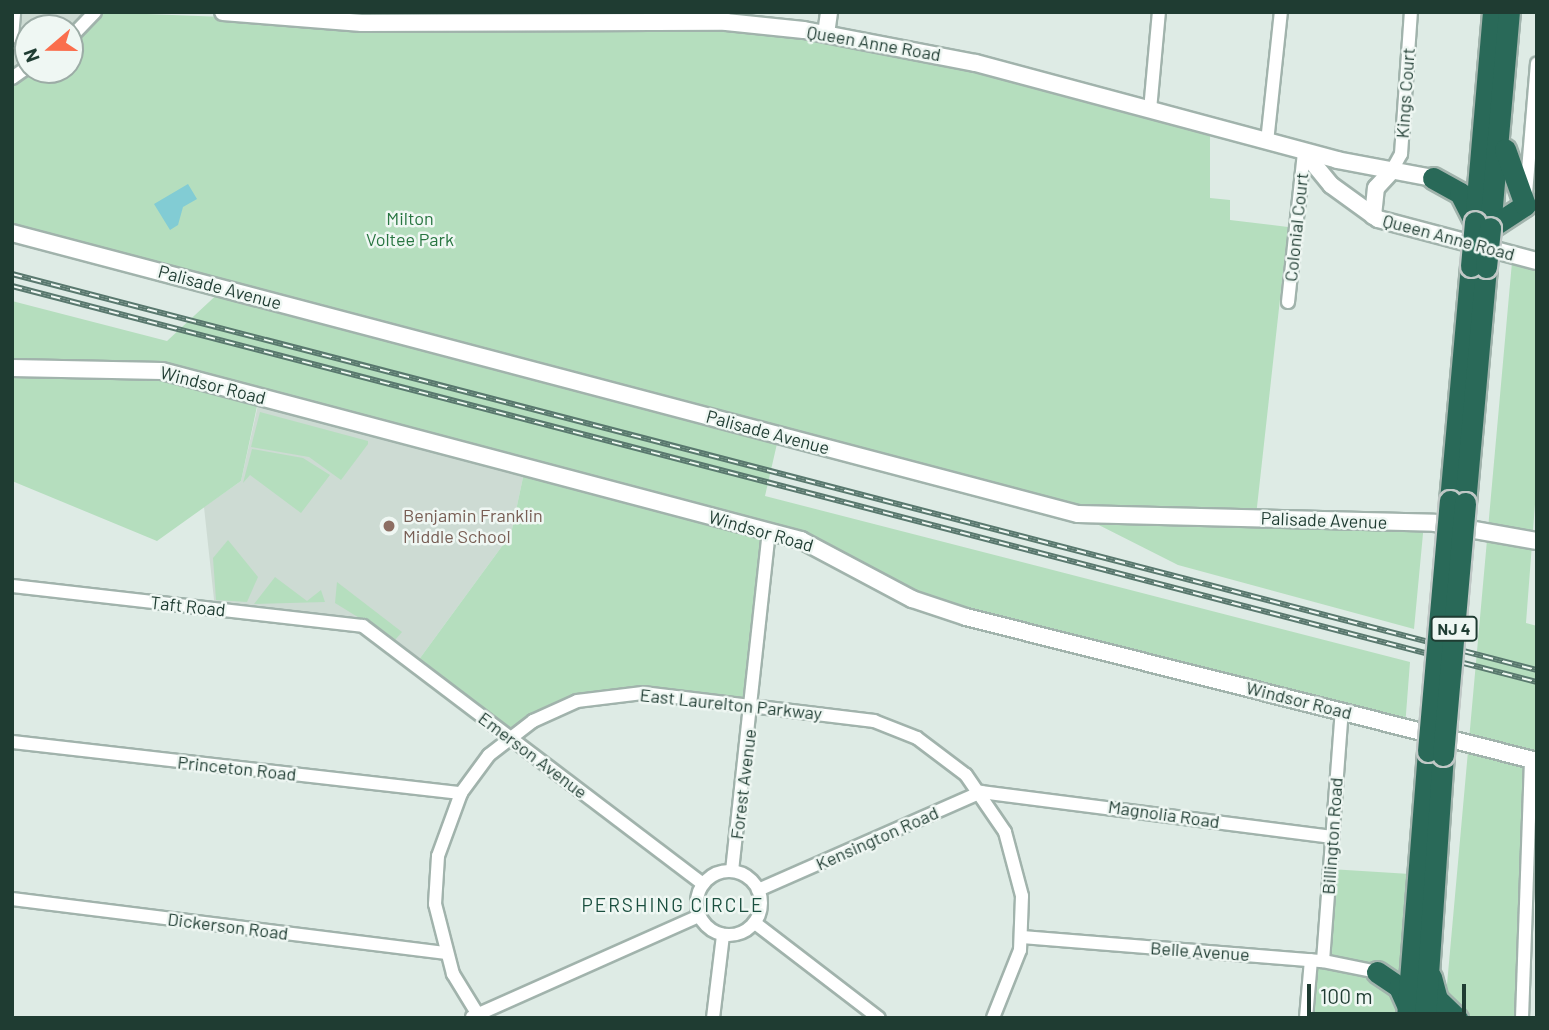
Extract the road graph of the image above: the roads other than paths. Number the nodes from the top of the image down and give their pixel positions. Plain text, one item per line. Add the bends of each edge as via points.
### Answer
1 (15, 12) edge
2 (223, 12) edge
3 (829, 12) edge
4 (1159, 12) edge
5 (1282, 12) edge
6 (1411, 12) edge
7 (1493, 12) edge
8 (1509, 12) edge
9 (659, 17) edge
10 (363, 18) edge
11 (510, 18) edge
12 (826, 34) junction
13 (12, 37) edge
14 (1537, 63) edge
15 (1502, 101) junction
16 (1150, 110) junction
17 (1268, 142) junction
18 (1304, 152) junction
19 (1481, 154) junction
20 (1391, 172) junction
21 (1433, 178) junction
22 (1531, 206) edge
23 (1373, 216) junction
24 (1483, 225) junction
25 (12, 233) edge
26 (1537, 261) edge
27 (1288, 302) dead end
28 (12, 369) edge
29 (769, 531) junction
30 (1537, 541) edge
31 (12, 586) edge
32 (363, 625) joint
33 (753, 705) junction
34 (1342, 710) junction
35 (509, 737) junction
36 (12, 742) edge
37 (1435, 753) junction
38 (1534, 761) edge
39 (981, 792) junction
40 (996, 792) joint
41 (461, 793) junction
42 (1332, 837) junction
43 (732, 871) junction
44 (703, 884) junction
45 (758, 890) junction
46 (12, 899) edge
47 (1531, 904) edge
48 (699, 916) junction
49 (755, 923) junction
50 (723, 935) junction
51 (1021, 937) junction
52 (1413, 943) junction
53 (445, 953) junction
54 (1317, 960) junction
55 (1429, 967) junction
56 (1377, 972) junction
57 (1413, 1014) edge
58 (476, 1017) edge
59 (713, 1018) edge
60 (879, 1018) edge
61 (993, 1018) edge
62 (1306, 1018) edge
63 (1457, 1018) edge
64 (1522, 1018) edge

1 - 13 street
2 - 10 street, Queen Anne Road
3 - 12 street
4 - 16 street
5 - 17 street
6 - 20 street, Kings Court via 1401,154
7 - 19 highway, NJ 4
8 - 15 highway, NJ 4
9 - 11 street, Queen Anne Road
9 - 12 street, Queen Anne Road
10 - 11 street, Queen Anne Road
12 - 16 street, Queen Anne Road via 976,63
14 - 22 street
15 - 22 highway via 1507,167
15 - 24 highway, NJ 4
16 - 17 street, Queen Anne Road
17 - 18 street, Queen Anne Road
18 - 20 street, Queen Anne Road
18 - 23 street, Queen Anne Road via 1331,185
18 - 27 street, Colonial Court
19 - 21 highway via 1457,175
19 - 24 highway, NJ 4
20 - 21 street, Queen Anne Road
20 - 23 street via 1376,188
21 - 24 highway via 1460,193
22 - 24 highway
23 - 26 street, Queen Anne Road
24 - 37 highway, NJ 4, bridge
25 - 30 street, Palisade Avenue via 1077,514 1435,523
28 - 29 street, Windsor Road via 162,371
29 - 33 street, Forest Avenue
29 - 34 street, Windsor Road via 825,550 946,611
31 - 32 street, Taft Road
32 - 35 street, Emerson Avenue
33 - 35 street, East Laurelton Parkway via 618,694 554,710
33 - 39 street, East Laurelton Parkway via 894,728 934,748
33 - 43 street, Forest Avenue
34 - 38 street, Windsor Road
34 - 42 street, Billington Road
35 - 41 street, East Laurelton Parkway
35 - 44 street, Emerson Avenue
36 - 41 street, Princeton Road
37 - 52 highway, NJ 4
37 - 55 highway, NJ 4
38 - 47 street
39 - 40 street, Kensington Road
39 - 45 street, Kensington Road
39 - 51 street, East Laurelton Parkway via 1013,852
40 - 42 street, Magnolia Road
41 - 53 street, East Laurelton Parkway via 444,833 435,879
42 - 54 street, Billington Road
43 - 44 street
43 - 45 street
44 - 48 street
45 - 49 street
46 - 53 street, Dickerson Road
47 - 64 street
48 - 50 street
48 - 58 street
49 - 50 street
49 - 60 street
50 - 59 street
51 - 54 street, Belle Avenue
51 - 61 street
52 - 56 highway via 1393,966
52 - 57 highway, NJ 4
53 - 58 street, East Laurelton Parkway
54 - 56 street, Belle Avenue
54 - 62 street, Billington Road
55 - 57 highway, NJ 4
55 - 63 highway via 1437,999
56 - 57 highway via 1399,987

